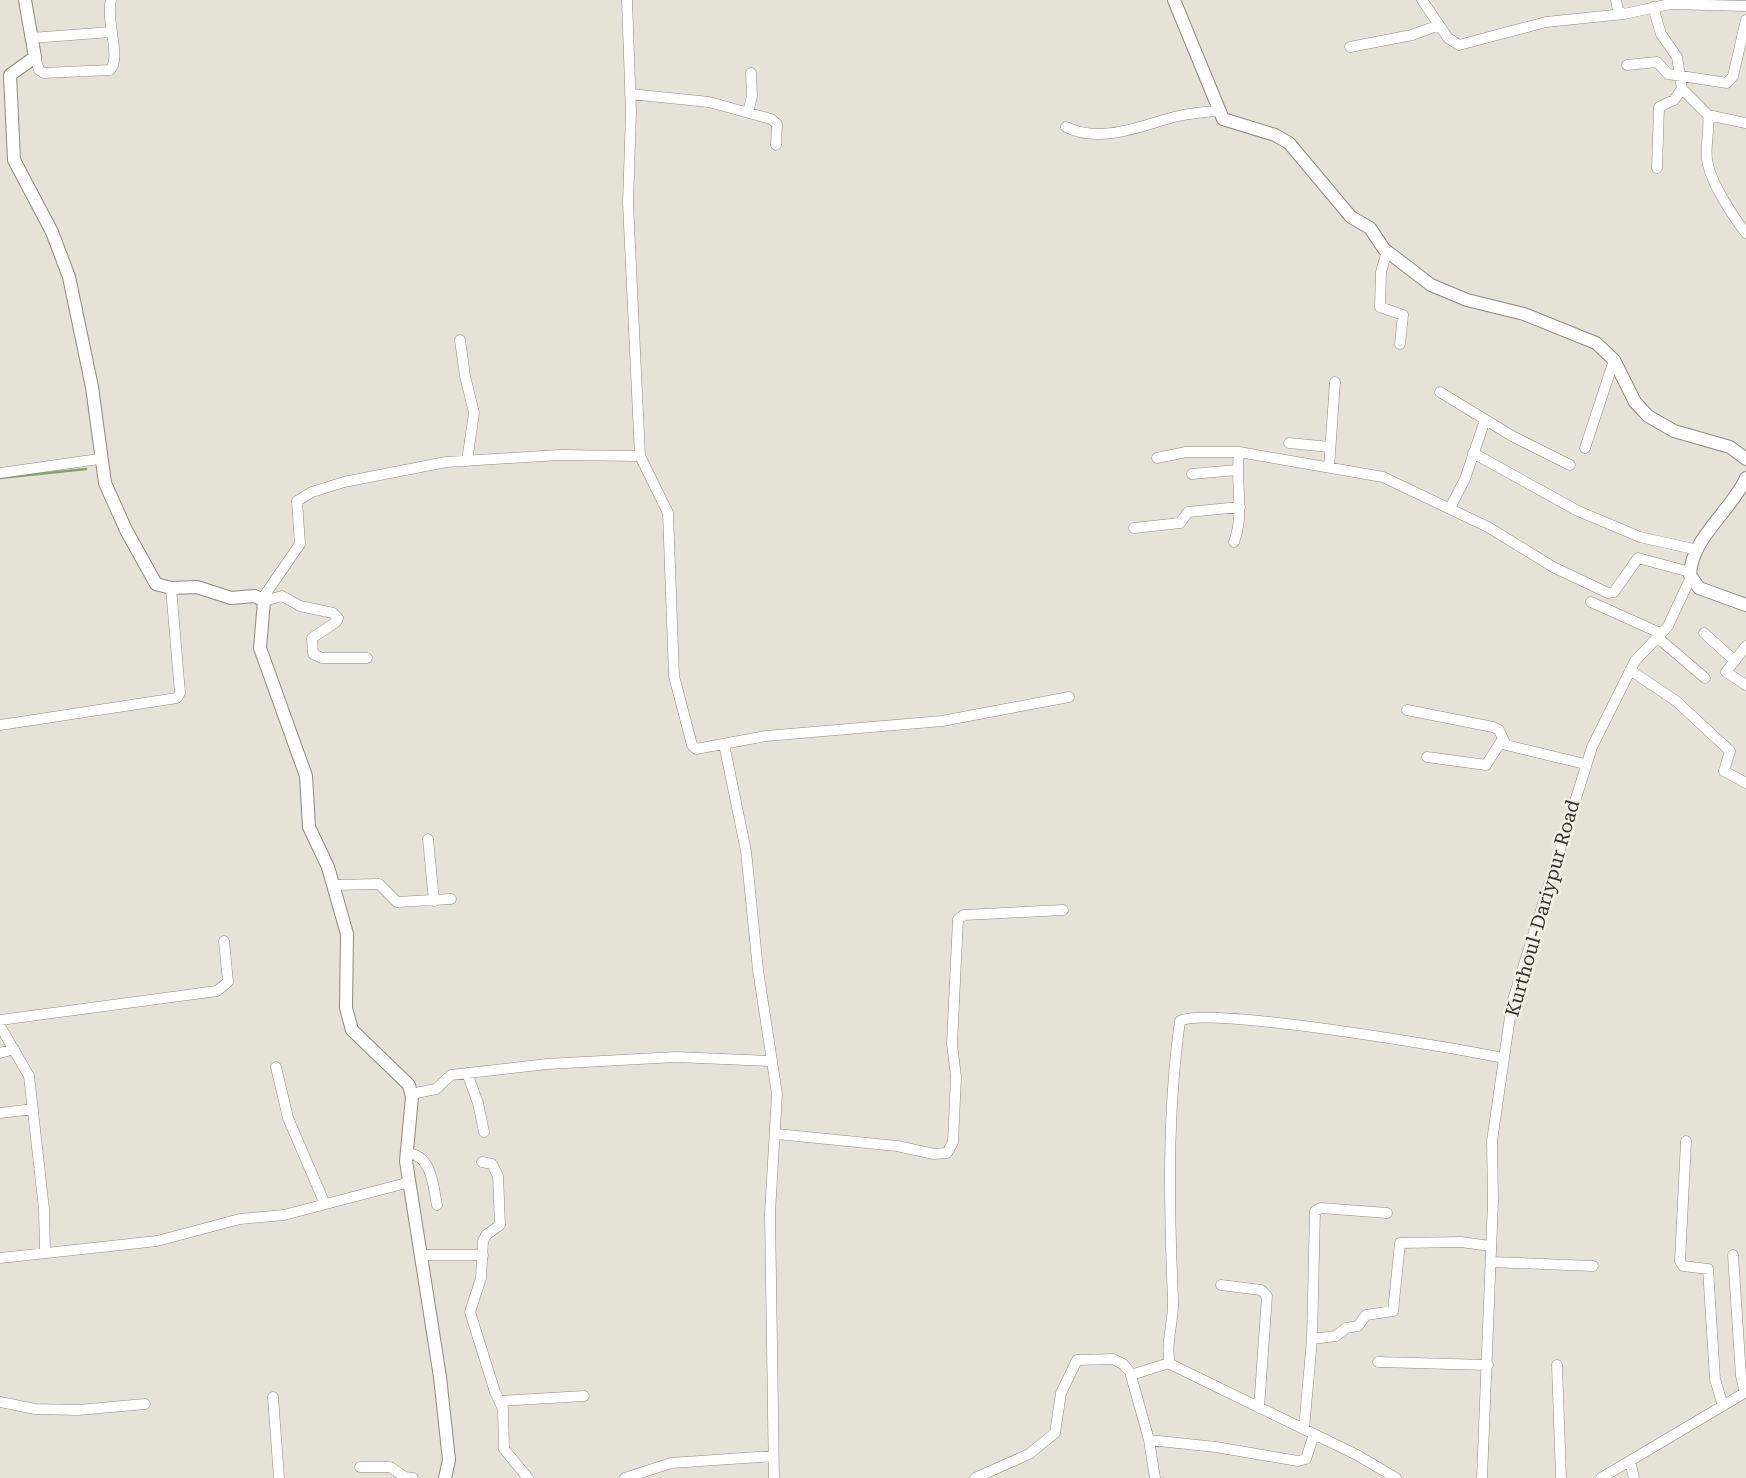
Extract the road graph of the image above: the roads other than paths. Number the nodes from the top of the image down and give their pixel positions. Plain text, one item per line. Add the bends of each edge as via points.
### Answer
1 (24, 0) edge
2 (111, 0) edge
3 (627, 0) edge
4 (1174, 0) edge
5 (1422, 0) edge
6 (1616, 0) edge
7 (1670, 2) edge
8 (1746, 6) edge
9 (1653, 7) junction
10 (1624, 14) junction
11 (1746, 20) edge
12 (1439, 25) junction
13 (111, 32) junction
14 (32, 38) junction
15 (1350, 47) dead end
16 (35, 57) junction
17 (1627, 65) dead end
18 (751, 73) dead end
19 (1680, 74) junction
20 (1682, 89) junction
21 (5, 90) edge
22 (630, 94) junction
23 (1218, 111) junction
24 (748, 112) junction
25 (1708, 115) junction
26 (1746, 123) edge
27 (1066, 127) dead end
28 (776, 145) dead end
29 (1657, 168) dead end
30 (1746, 233) edge
31 (1387, 251) junction
32 (460, 340) dead end
33 (1400, 344) dead end
34 (1614, 360) junction
35 (1335, 382) dead end
36 (1440, 392) dead end
37 (1485, 420) junction
38 (1289, 443) dead end
39 (1329, 447) junction
40 (1586, 448) dead end
41 (1239, 452) junction
42 (1473, 453) junction
43 (639, 456) junction
44 (1157, 458) dead end
45 (99, 459) junction
46 (1746, 459) edge
47 (467, 461) junction
48 (1570, 465) dead end
49 (1329, 467) junction
50 (1237, 470) junction
51 (0, 473) edge
52 (1192, 474) dead end
53 (1746, 478) edge
54 (1240, 507) junction
55 (1450, 508) junction
56 (1134, 528) dead end
57 (1234, 542) dead end
58 (1698, 550) junction
59 (1690, 575) junction
60 (171, 588) junction
61 (1610, 593) junction
62 (263, 600) junction
63 (1591, 602) dead end
64 (1746, 605) edge
65 (1605, 608) junction
66 (1704, 633) dead end
67 (1659, 635) junction
68 (1746, 647) edge
69 (367, 658) dead end
70 (1735, 661) junction
71 (1630, 670) junction
72 (1705, 678) dead end
73 (1746, 685) edge
74 (1069, 697) dead end
75 (1407, 710) dead end
76 (0, 725) edge
77 (1502, 740) junction
78 (723, 744) junction
79 (1427, 757) dead end
80 (1585, 764) junction
81 (1746, 783) edge
82 (428, 839) dead end
83 (334, 885) junction
84 (451, 900) dead end
85 (434, 901) junction
86 (1063, 910) dead end
87 (224, 941) dead end
88 (0, 1020) edge
89 (0, 1026) edge
90 (15, 1049) junction
91 (0, 1052) edge
92 (1503, 1058) junction
93 (770, 1061) junction
94 (276, 1067) dead end
95 (467, 1073) junction
96 (411, 1094) junction
97 (33, 1109) junction
98 (0, 1113) edge
99 (484, 1132) dead end
100 (777, 1134) junction
101 (1686, 1142) dead end
102 (407, 1153) junction
103 (482, 1162) dead end
104 (410, 1182) junction
105 (325, 1204) junction
106 (437, 1205) dead end
107 (1387, 1213) dead end
108 (1490, 1246) junction
109 (45, 1251) junction
110 (420, 1255) junction
111 (483, 1255) junction
112 (1733, 1255) dead end
113 (0, 1258) edge
114 (1491, 1262) junction
115 (1593, 1266) dead end
116 (1221, 1285) dead end
117 (1312, 1339) junction
118 (1378, 1362) dead end
119 (1169, 1363) junction
120 (1557, 1365) dead end
121 (1488, 1366) junction
122 (1131, 1376) junction
123 (1746, 1392) edge
124 (584, 1396) dead end
125 (273, 1397) dead end
126 (501, 1401) junction
127 (0, 1402) edge
128 (145, 1404) dead end
129 (1723, 1406) junction
130 (1259, 1408) junction
131 (1304, 1429) junction
132 (1314, 1434) junction
133 (1149, 1440) junction
134 (773, 1456) junction
135 (1630, 1461) junction
136 (360, 1467) dead end
137 (279, 1478) edge
138 (413, 1478) edge
139 (445, 1478) edge
140 (528, 1478) edge
141 (625, 1478) edge
142 (774, 1478) edge
143 (975, 1478) edge
144 (1155, 1478) edge
145 (1396, 1478) edge
146 (1482, 1478) edge
147 (1561, 1478) edge
148 (1601, 1478) edge
149 (1634, 1478) edge

1 - 14 street
2 - 13 street
3 - 22 street
4 - 23 street
5 - 12 street
6 - 10 street via 1618,11
7 - 8 street
7 - 9 street
9 - 10 street
9 - 19 street via 1661,34 1677,57
10 - 12 street via 1546,22 1459,45
11 - 19 street via 1731,81
12 - 15 street
13 - 14 street
13 - 16 street via 115,61 110,70 44,73
14 - 16 street
16 - 21 street via 10,75
17 - 19 street via 1657,62 1665,72
18 - 24 street
19 - 20 street
20 - 25 street
20 - 29 street via 1674,100 1659,107
21 - 45 street via 14,160 69,276 92,387
22 - 24 street via 709,102
22 - 43 street via 628,203
23 - 27 street via 1184,115 1138,129 1085,135
23 - 31 street via 1230,124 1275,135 1289,144
24 - 28 street via 775,121
25 - 26 street
25 - 30 street via 1708,166
31 - 33 street via 1380,307 1403,315
31 - 34 street via 1442,291 1538,319 1596,343
32 - 47 street via 474,413
34 - 40 street
34 - 46 street via 1647,416 1674,430 1730,447
35 - 39 street
36 - 37 street
37 - 42 street
37 - 48 street
38 - 39 street
39 - 49 street
41 - 44 street via 1186,452
41 - 49 street
41 - 50 street
42 - 55 street
42 - 58 street via 1578,511 1640,537
43 - 47 street
43 - 78 street via 668,513 674,676 687,735 696,749
45 - 51 street
45 - 60 street via 105,483 152,580
47 - 62 street via 357,478 303,497 297,505 300,544
49 - 55 street via 1383,477
50 - 52 street
50 - 54 street
53 - 58 street, Kurthoul-Dariypur Road
54 - 56 street via 1188,512 1180,523
54 - 57 street via 1241,523
55 - 61 street via 1562,572
58 - 59 street, Kurthoul-Dariypur Road
59 - 61 street via 1638,558
59 - 64 street via 1699,588
59 - 67 street, Kurthoul-Dariypur Road via 1672,619
60 - 62 street via 197,587 231,598
60 - 76 street via 177,698
61 - 65 street
62 - 69 street via 282,596 338,618 312,638 313,654
62 - 83 street via 260,648 306,776 309,827
63 - 65 street
65 - 67 street
66 - 70 street
67 - 71 street, Kurthoul-Dariypur Road
67 - 72 street
68 - 70 street
70 - 73 street via 1727,675
71 - 80 street, Kurthoul-Dariypur Road
71 - 81 street via 1676,701 1730,751 1724,771
74 - 78 street via 943,721 802,732
75 - 77 street via 1497,728
77 - 79 street via 1486,765
77 - 80 street via 1510,746
78 - 93 street via 751,884
80 - 92 street, Kurthoul-Dariypur Road via 1512,1003
82 - 85 street
83 - 85 street via 375,883 397,902
83 - 96 street via 347,934 346,1008 352,1030 402,1076
84 - 85 street
86 - 100 street via 958,919 953,1142 947,1153
87 - 88 street via 228,982 217,991
89 - 90 street
90 - 91 street
90 - 97 street via 29,1076
92 - 108 street, Kurthoul-Dariypur Road via 1492,1141
92 - 119 street via 1395,1037 1181,1019 1170,1154 1173,1306
93 - 95 street via 619,1058
93 - 100 street via 777,1094
94 - 105 street via 288,1118
95 - 96 street via 446,1077 436,1089
95 - 99 street
96 - 102 street
97 - 98 street
97 - 109 street
100 - 134 street via 770,1213
101 - 129 street via 1680,1261 1683,1266 1709,1270 1714,1379
102 - 104 street
102 - 106 street via 425,1161
103 - 111 street via 495,1167 500,1212 500,1225 483,1241
104 - 105 street
104 - 110 street
105 - 109 street via 284,1215 240,1219 157,1241
107 - 117 street via 1315,1211
108 - 114 street, Kurthoul-Dariypur Road
108 - 117 street via 1400,1243 1393,1311 1366,1315 1358,1326 1334,1337
109 - 113 street
110 - 111 street
110 - 139 street via 442,1391 449,1460
111 - 126 street via 470,1312
112 - 123 street
114 - 115 street
114 - 121 street, Kurthoul-Dariypur Road
116 - 130 street via 1261,1290 1267,1296
117 - 131 street
118 - 121 street
119 - 122 street
119 - 130 street
120 - 147 street
121 - 146 street, Kurthoul-Dariypur Road
122 - 133 street
122 - 143 street via 1118,1361 1077,1360 1061,1393 1055,1433 1029,1454
123 - 129 street
124 - 126 street
125 - 137 street
126 - 140 street via 504,1448
127 - 128 street via 78,1410
129 - 135 street
130 - 131 street
131 - 132 street
132 - 133 street via 1306,1459 1298,1461
132 - 145 street
133 - 144 street
134 - 141 street via 671,1463
134 - 142 street
135 - 148 street
135 - 149 street
136 - 138 street via 390,1467

